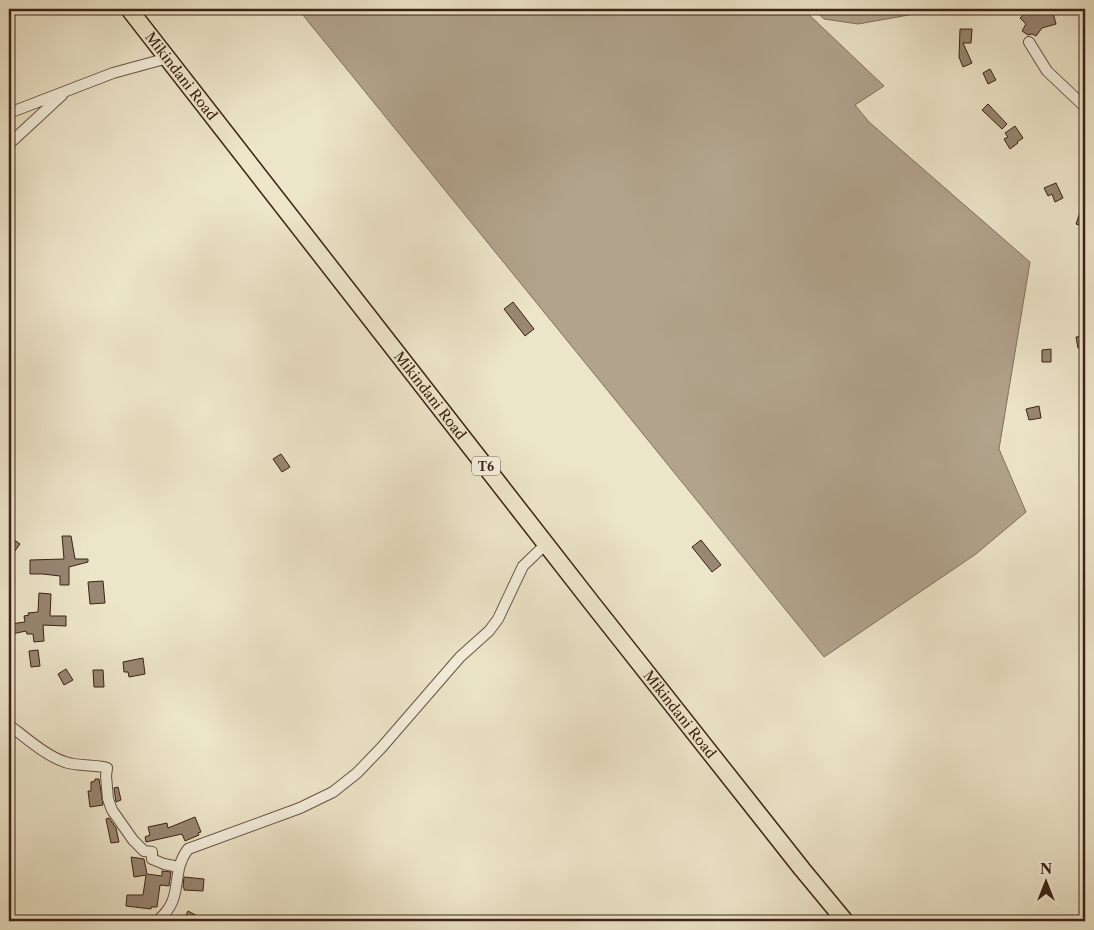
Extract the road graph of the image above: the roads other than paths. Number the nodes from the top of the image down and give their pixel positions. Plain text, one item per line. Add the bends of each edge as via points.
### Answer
1 (130, 9) edge
2 (1029, 42) dead end
3 (168, 58) junction
4 (66, 91) junction
5 (1085, 107) edge
6 (9, 113) edge
7 (9, 144) edge
8 (546, 544) junction
9 (9, 725) edge
10 (179, 866) junction
11 (157, 921) edge
12 (845, 921) edge

1 - 3 highway, Mikindani Road / T6
2 - 5 street via 1047,71
3 - 4 street via 113,73
3 - 8 highway, Mikindani Road / T6
4 - 6 street
4 - 7 street
8 - 10 street via 523,566 489,631 460,657 357,773 333,792 300,808 188,849
8 - 12 highway, Mikindani Road / T6
9 - 10 street via 65,762 107,768 109,805 123,828 144,851 152,852 152,859
10 - 11 street via 174,900 169,911

